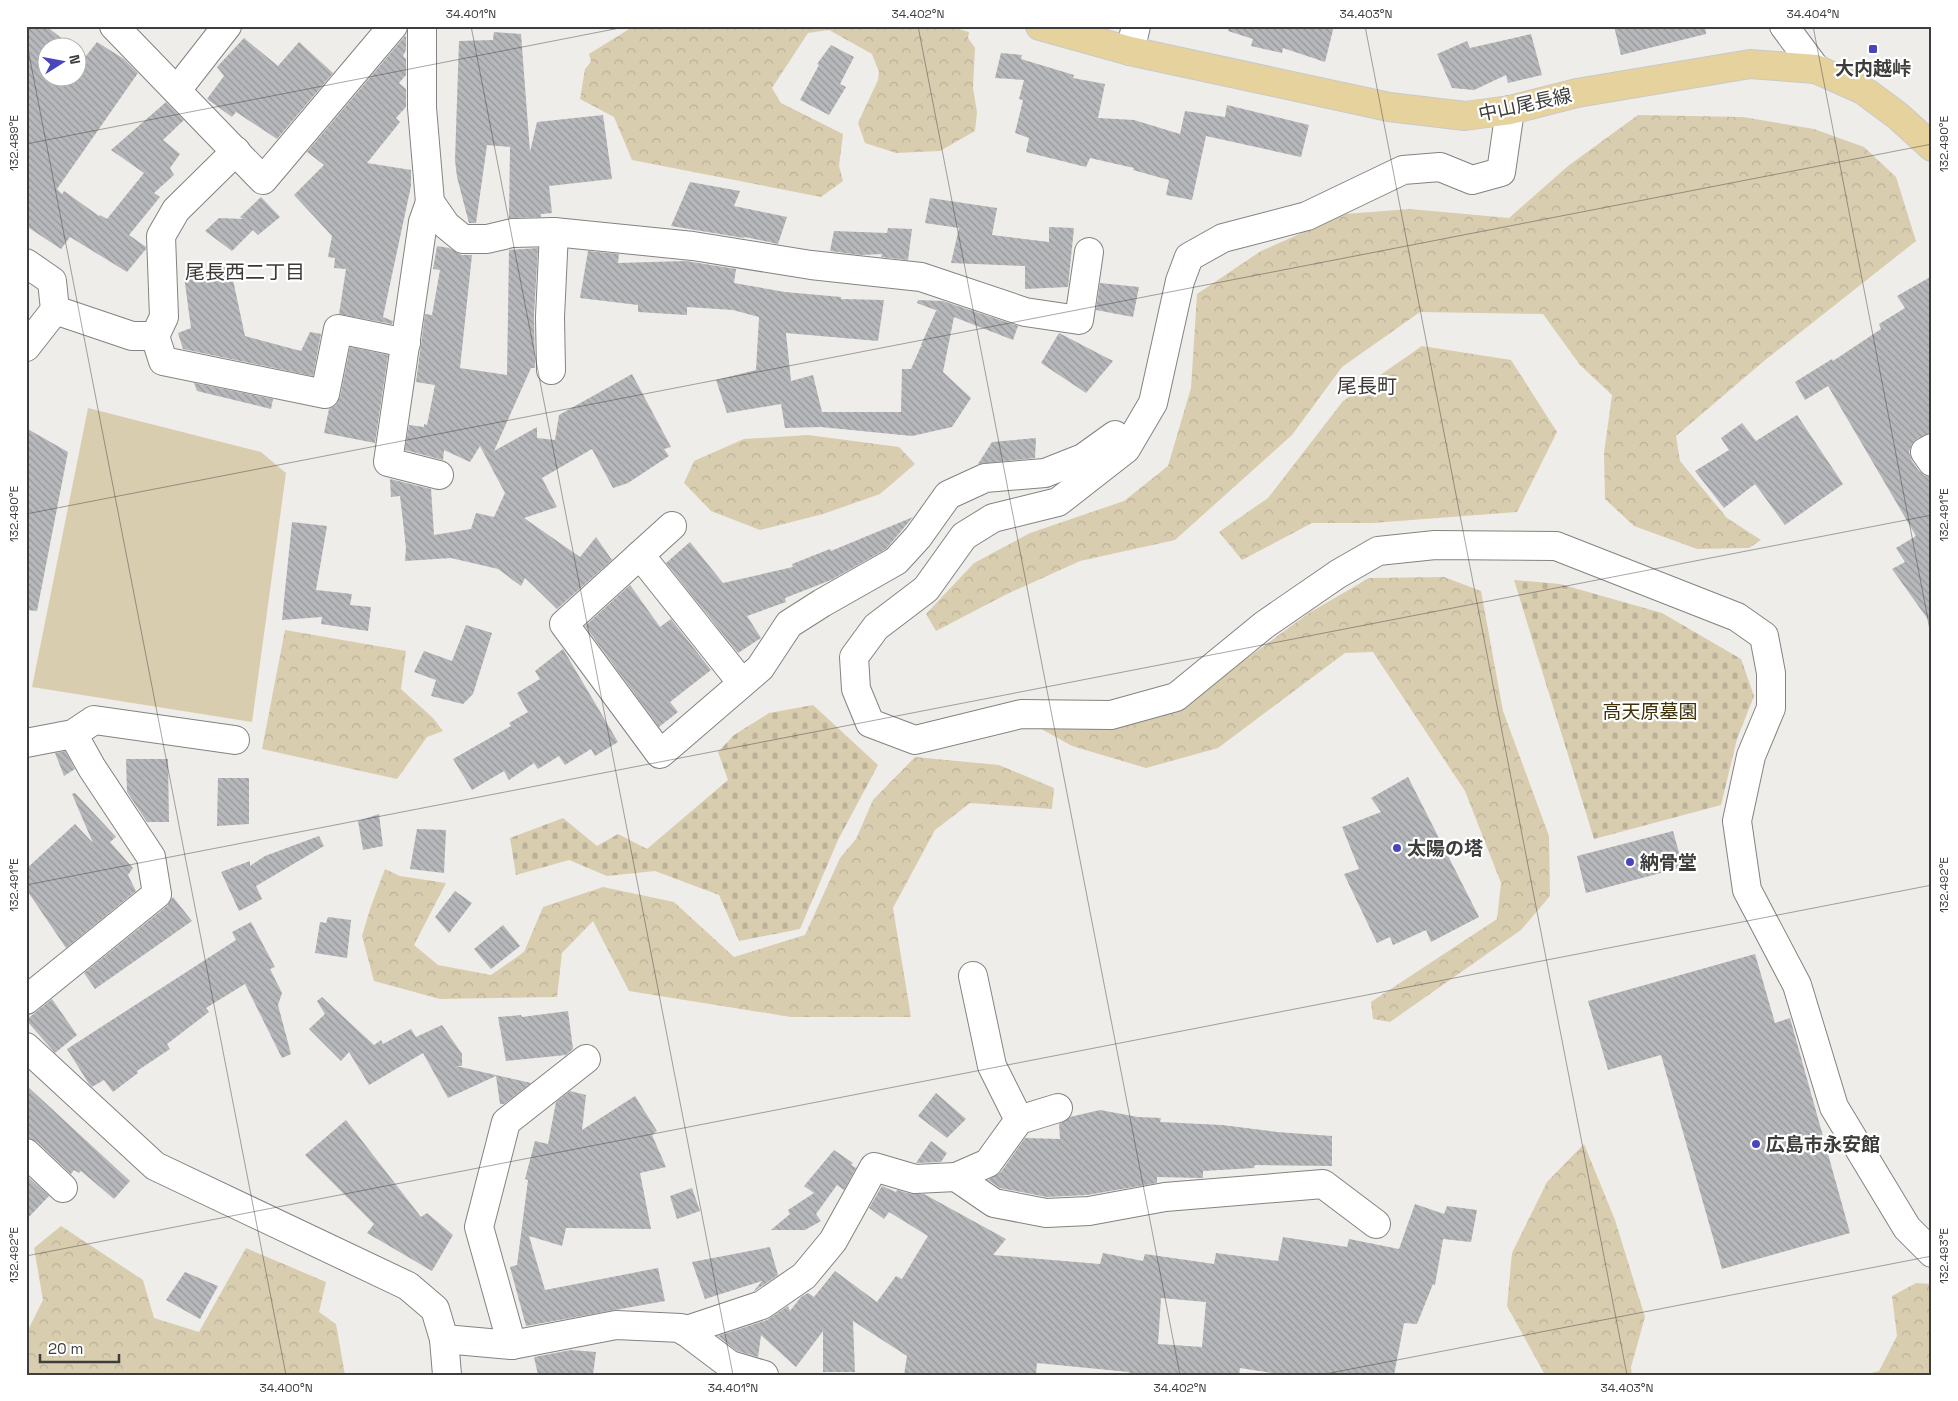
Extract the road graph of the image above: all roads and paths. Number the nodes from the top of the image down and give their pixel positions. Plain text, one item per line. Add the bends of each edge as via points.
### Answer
1 (114, 26) edge
2 (227, 26) edge
3 (393, 26) edge
4 (422, 26) edge
5 (1040, 26) edge
6 (1784, 26) edge
7 (1133, 38) edge
8 (1816, 69) junction
9 (177, 90) junction
10 (1510, 110) junction
11 (1932, 146) edge
12 (236, 151) junction
13 (430, 202) junction
14 (554, 232) junction
15 (1089, 252) dead end
16 (26, 263) edge
17 (55, 310) junction
18 (155, 336) junction
19 (406, 343) junction
20 (26, 347) edge
21 (551, 370) dead end
22 (1141, 423) junction
23 (1932, 448) edge
24 (1932, 462) edge
25 (439, 474) dead end
26 (672, 526) dead end
27 (640, 555) junction
28 (742, 683) junction
29 (73, 734) junction
30 (235, 740) dead end
31 (26, 743) edge
32 (973, 976) dead end
33 (26, 1000) edge
34 (26, 1047) edge
35 (586, 1059) dead end
36 (1058, 1108) dead end
37 (1019, 1120) junction
38 (26, 1153) edge
39 (956, 1177) junction
40 (63, 1188) dead end
41 (1376, 1224) dead end
42 (1932, 1253) edge
43 (684, 1331) junction
44 (444, 1339) junction
45 (512, 1345) junction
46 (447, 1375) edge
47 (764, 1375) edge

1 - 9 street
2 - 9 street
3 - 12 street via 262,180
4 - 13 street via 422,108
5 - 7 main road, 中山尾長線
6 - 8 street
7 - 10 main road, 中山尾長線 via 1389,107 1465,116
8 - 10 main road, 中山尾長線 via 1750,64 1577,93
8 - 11 main road, 中山尾長線 via 1863,90
9 - 12 street
10 - 22 street via 1501,172 1472,180 1440,167 1403,170 1307,216 1223,238 1189,258 1180,281 1153,403
12 - 18 street via 176,210 161,236 164,317
13 - 14 street via 446,225 463,239
13 - 19 street via 423,222
14 - 15 street via 693,246 811,265 921,277 1025,312 1079,320
14 - 21 street
16 - 17 street via 52,281
17 - 18 street via 132,336
17 - 20 street
18 - 19 street via 163,361 325,394 338,329
19 - 25 street via 388,462
22 - 28 street via 1129,425 1083,458 1045,473 985,478 948,495 896,561 789,624 760,668
22 - 42 street via 1126,449 1058,502 993,518 964,536 926,589 876,627 854,657 856,689 870,723 915,740 1022,714 1112,715 1176,697 1264,625 1378,551 1435,545 1556,546 1737,617 1764,636 1770,673 1771,708 1751,756 1737,821 1747,890 1797,985 1834,1106 1908,1228
23 - 24 street via 1925,452
26 - 27 street
27 - 28 street
27 - 28 street via 564,624 660,754
29 - 30 street via 94,720
29 - 31 street
29 - 33 street via 150,858 157,894
32 - 37 street via 992,1066
34 - 44 street via 155,1166 408,1286 435,1309
35 - 45 street via 506,1122 480,1227
36 - 37 street
37 - 39 street via 988,1163
38 - 40 street
39 - 41 street via 994,1204 1046,1214 1089,1211 1165,1197 1323,1184
39 - 43 street via 916,1179 874,1167 833,1241 804,1276 762,1305
43 - 45 street via 681,1328 616,1325
43 - 47 street via 730,1365
44 - 45 street
44 - 46 street

